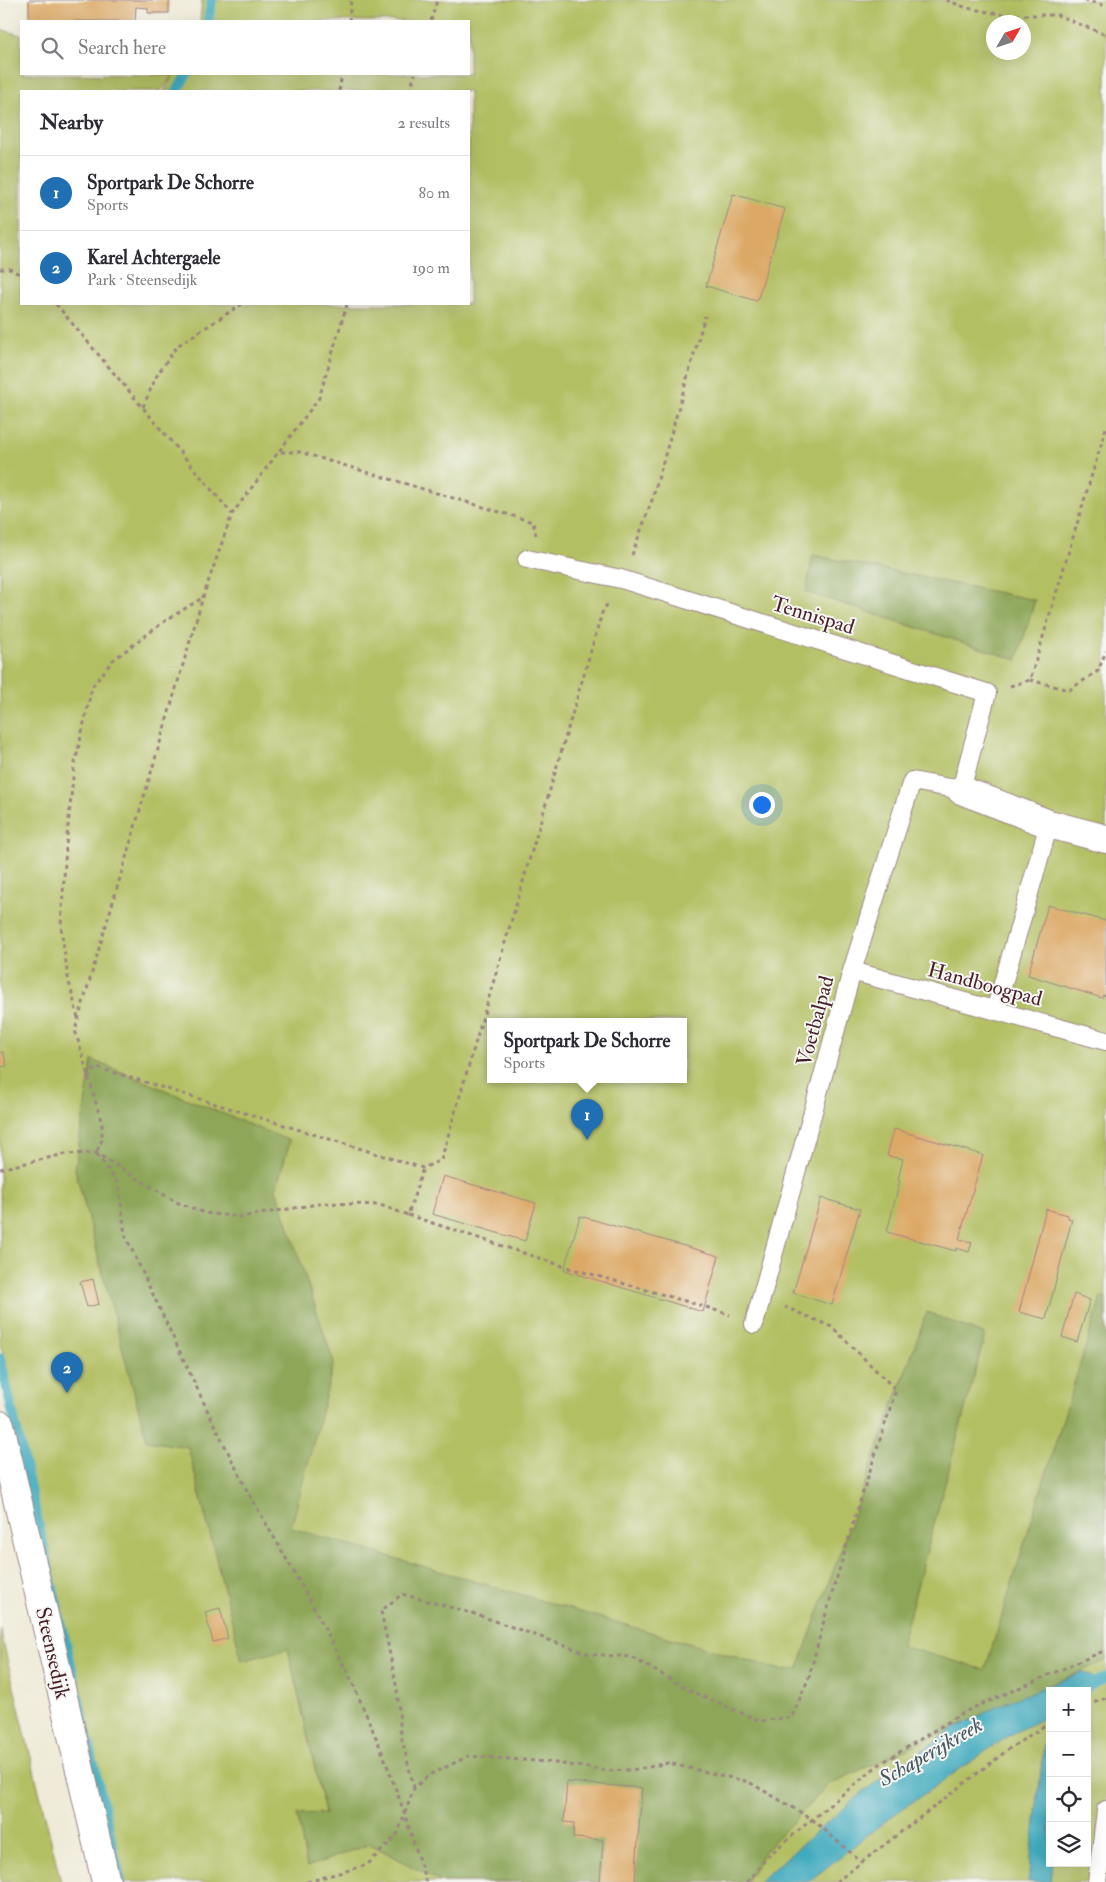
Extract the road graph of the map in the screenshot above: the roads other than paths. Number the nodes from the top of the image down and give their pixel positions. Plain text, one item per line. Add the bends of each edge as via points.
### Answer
1 (535, 561) road end
2 (961, 790) junction
3 (1049, 824) junction
4 (1106, 839) edge
5 (852, 971) junction
6 (995, 1011) junction
7 (1106, 1041) edge
8 (754, 1324) road end
9 (1, 1431) edge
10 (1106, 1810) edge
11 (106, 1882) edge
12 (1097, 1882) edge

1 - 2 lane, Tennispad via 620,579 987,693
2 - 3 street
2 - 5 lane, Voetbalpad via 912,781
3 - 4 street
3 - 6 lane
5 - 6 lane, Handboogpad
5 - 8 lane, Voetbalpad
6 - 7 lane, Handboogpad
9 - 11 street, Steensedijk
10 - 12 lane

